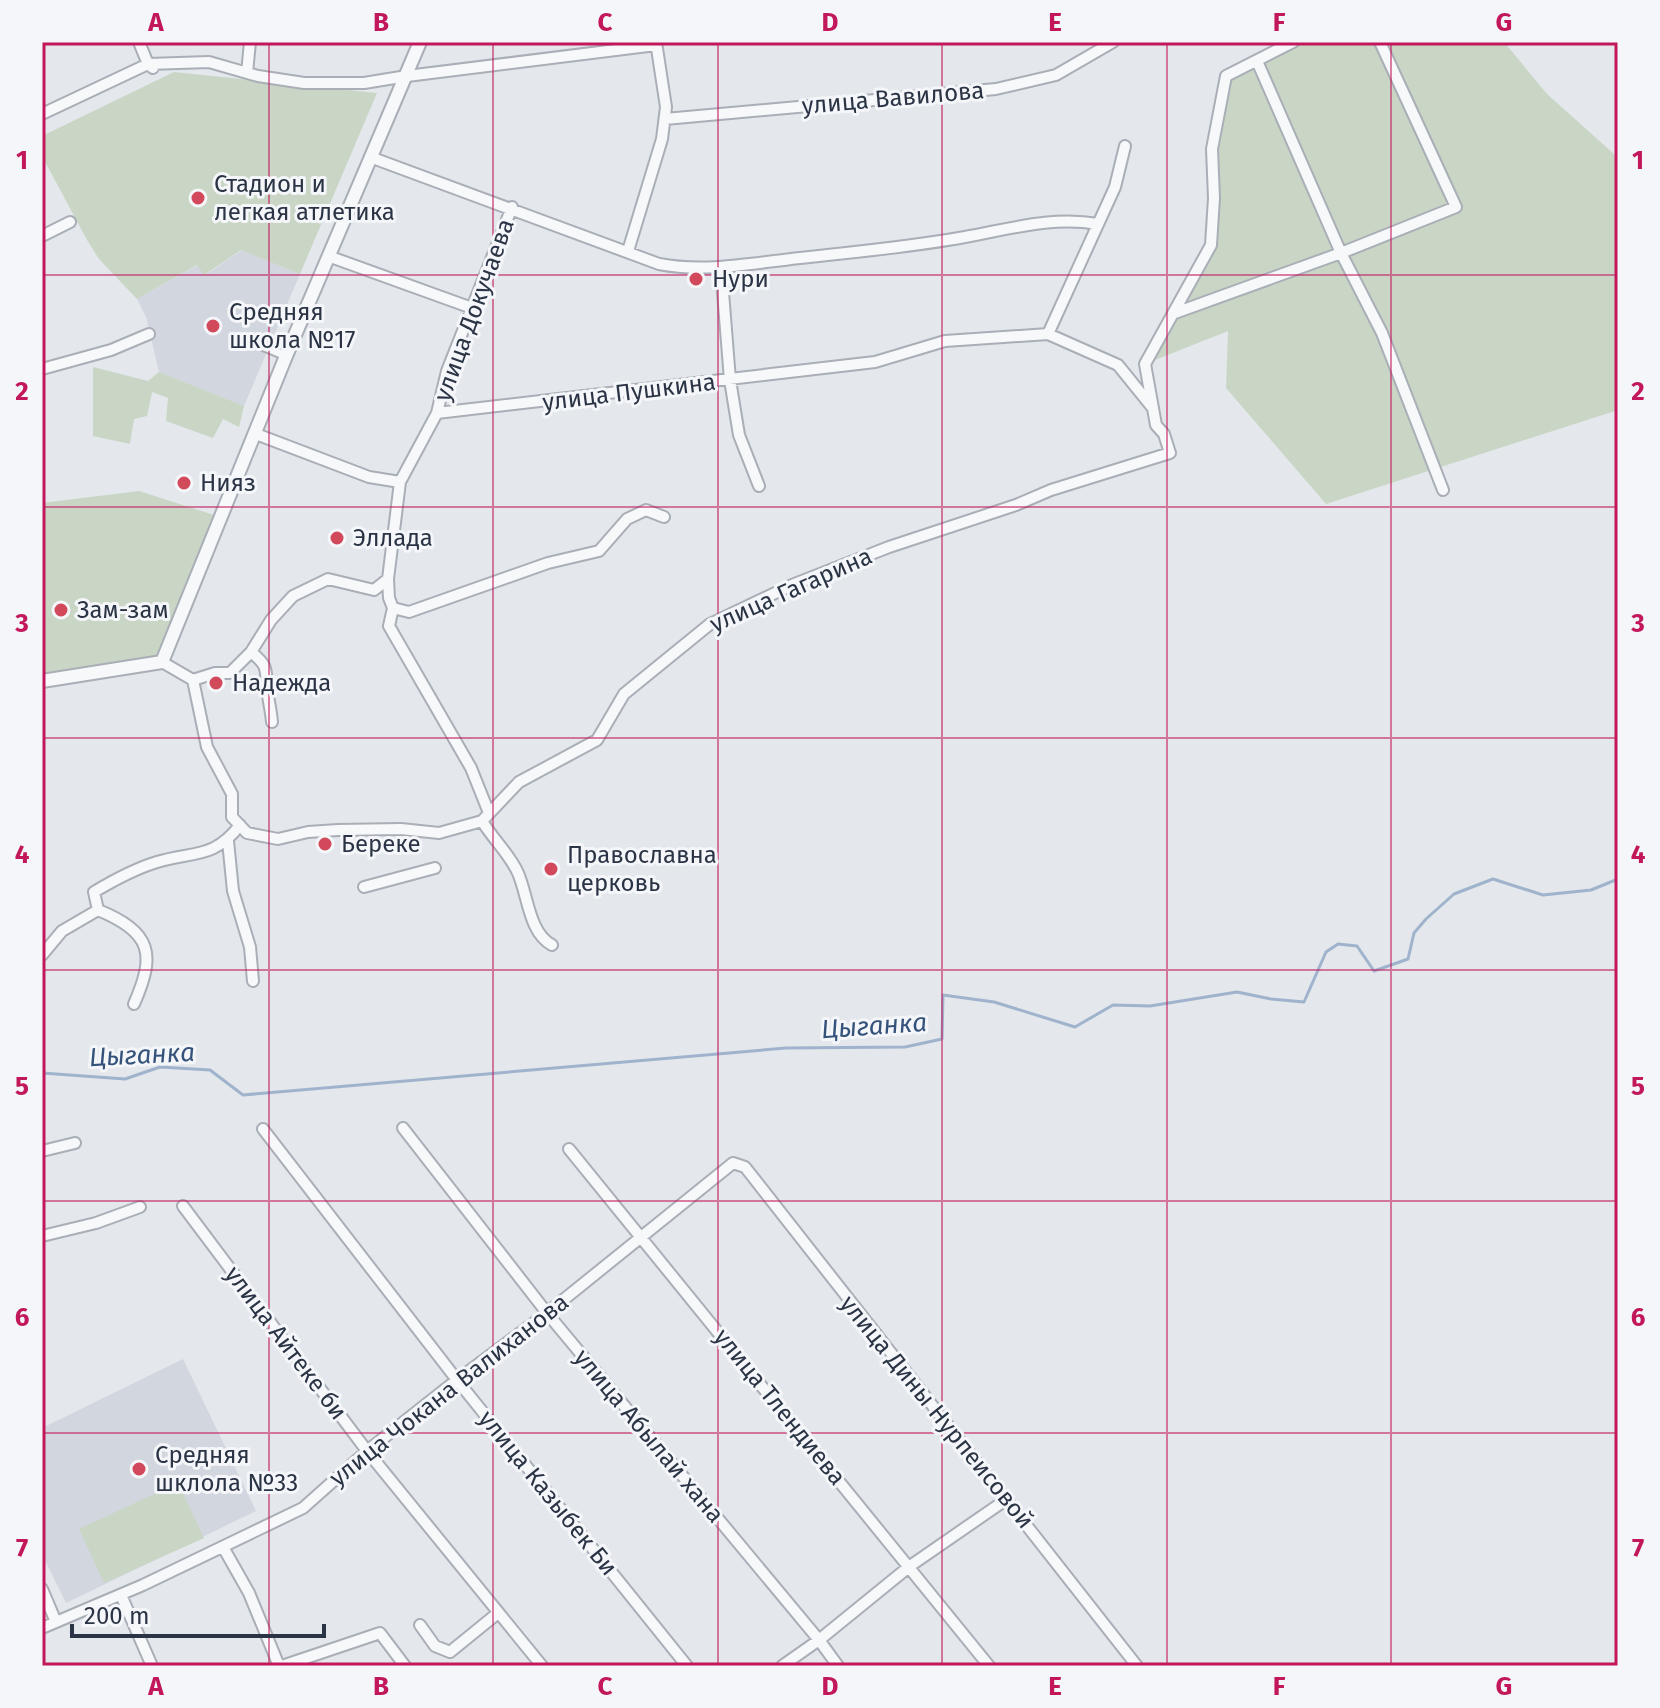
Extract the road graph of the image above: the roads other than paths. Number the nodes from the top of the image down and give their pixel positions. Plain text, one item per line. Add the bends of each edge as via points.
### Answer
1 (139, 42) edge
2 (250, 42) edge
3 (420, 42) edge
4 (1113, 42) edge
5 (1293, 42) edge
6 (1380, 42) edge
7 (656, 44) edge
8 (1257, 61) junction
9 (151, 66) junction
10 (247, 73) junction
11 (407, 76) junction
12 (42, 114) edge
13 (665, 119) junction
14 (1125, 146) dead end
15 (370, 157) junction
16 (512, 207) junction
17 (70, 222) dead end
18 (1098, 224) junction
19 (42, 236) edge
20 (628, 251) junction
21 (1341, 253) junction
22 (328, 256) junction
23 (721, 267) junction
24 (472, 308) junction
25 (1175, 313) junction
26 (149, 334) dead end
27 (1048, 334) junction
28 (250, 341) dead end
29 (286, 356) junction
30 (42, 369) edge
31 (730, 380) junction
32 (1154, 409) junction
33 (437, 413) junction
34 (256, 434) junction
35 (400, 482) junction
36 (759, 486) dead end
37 (1443, 490) dead end
38 (664, 517) dead end
39 (388, 579) junction
40 (374, 590) junction
41 (391, 603) junction
42 (251, 652) junction
43 (162, 662) junction
44 (193, 680) junction
45 (42, 681) edge
46 (272, 722) dead end
47 (486, 817) junction
48 (240, 825) junction
49 (228, 841) junction
50 (435, 868) dead end
51 (364, 887) dead end
52 (98, 910) junction
53 (552, 945) dead end
54 (42, 955) edge
55 (253, 981) dead end
56 (134, 1004) dead end
57 (403, 1128) dead end
58 (263, 1129) dead end
59 (75, 1143) dead end
60 (569, 1149) dead end
61 (42, 1151) edge
62 (733, 1163) joint
63 (183, 1206) dead end
64 (140, 1207) dead end
65 (42, 1236) edge
66 (642, 1237) junction
67 (547, 1313) junction
68 (457, 1380) junction
69 (367, 1451) junction
70 (1007, 1499) junction
71 (223, 1547) junction
72 (910, 1566) junction
73 (42, 1589) edge
74 (121, 1595) junction
75 (498, 1613) junction
76 (56, 1622) junction
77 (420, 1625) dead end
78 (42, 1628) edge
79 (819, 1640) junction
80 (152, 1666) edge
81 (280, 1666) edge
82 (405, 1666) edge
83 (542, 1666) edge
84 (687, 1666) edge
85 (782, 1666) edge
86 (838, 1666) edge
87 (989, 1666) edge
88 (1137, 1666) edge

1 - 9 street
2 - 10 street
3 - 11 street
4 - 13 street, улица Вавилова via 1056,75 996,89
5 - 8 street
6 - 21 street via 1456,207
7 - 11 street
7 - 13 street
8 - 21 street
8 - 25 street via 1226,76 1212,149 1211,245
9 - 10 street via 209,62
9 - 12 street
10 - 11 street via 304,83 364,83
11 - 15 street
13 - 20 street
14 - 18 street
15 - 16 street
15 - 22 street
16 - 20 street
16 - 24 street, улица Докучаева
17 - 19 street
18 - 23 street via 1050,220 962,238
18 - 27 street
20 - 23 street via 682,268
21 - 25 street
21 - 37 street via 1382,333
22 - 24 street
22 - 29 street
23 - 31 street
24 - 33 street, улица Докучаева
25 - 32 street via 1145,364
26 - 30 street
27 - 31 street, улица Пушкина via 945,341 875,362
27 - 32 street, улица Пушкина via 1118,365
28 - 29 street
29 - 34 street
31 - 33 street, улица Пушкина
31 - 36 street via 739,435
32 - 47 street, улица Гагарина via 1170,453 889,547 710,624 624,694 597,740 519,782
33 - 35 street
34 - 35 street via 369,477
34 - 43 street
35 - 39 street
38 - 41 street via 646,510 627,519 599,551 548,563 409,612
39 - 40 street
39 - 41 street
40 - 41 street
40 - 42 street via 328,579 293,596
41 - 47 street via 389,626 471,768
42 - 44 street via 230,673
42 - 46 street via 268,674
43 - 44 street
43 - 45 street
44 - 48 street via 207,747 232,794 232,817
47 - 48 street via 439,833 338,830 278,839 247,833
47 - 53 street via 517,870 537,929
48 - 49 street
49 - 52 street via 208,852 120,876 94,892
49 - 55 street
50 - 51 street
52 - 54 street via 62,931
52 - 56 street via 138,936 148,954
57 - 67 street, улица Абылай хана
58 - 68 street, улица Казыбек Би
59 - 61 street
60 - 66 street, улица Тлендиева
62 - 66 street, улица Чокана Валиханова
62 - 70 street, улица Дины Нурпеисовой via 745,1167
63 - 69 street, улица Айтеке би
64 - 65 street
66 - 67 street, улица Чокана Валиханова
66 - 72 street, улица Тлендиева
67 - 68 street, улица Чокана Валиханова
67 - 79 street, улица Абылай хана
68 - 69 street, улица Чокана Валиханова
68 - 84 street, улица Казыбек Би
69 - 71 street, улица Чокана Валиханова via 303,1508
69 - 75 street, улица Айтеке би
70 - 72 street
70 - 88 street, улица Дины Нурпеисовой
71 - 74 street, улица Чокана Валиханова
71 - 81 street
72 - 79 street
72 - 87 street, улица Тлендиева
73 - 76 street
74 - 76 street, улица Чокана Валиханова
74 - 80 street
75 - 77 street via 450,1652 435,1646
75 - 83 street, улица Айтеке би
76 - 78 street, улица Чокана Валиханова
79 - 85 street
79 - 86 street, улица Абылай хана
81 - 82 street via 380,1633

